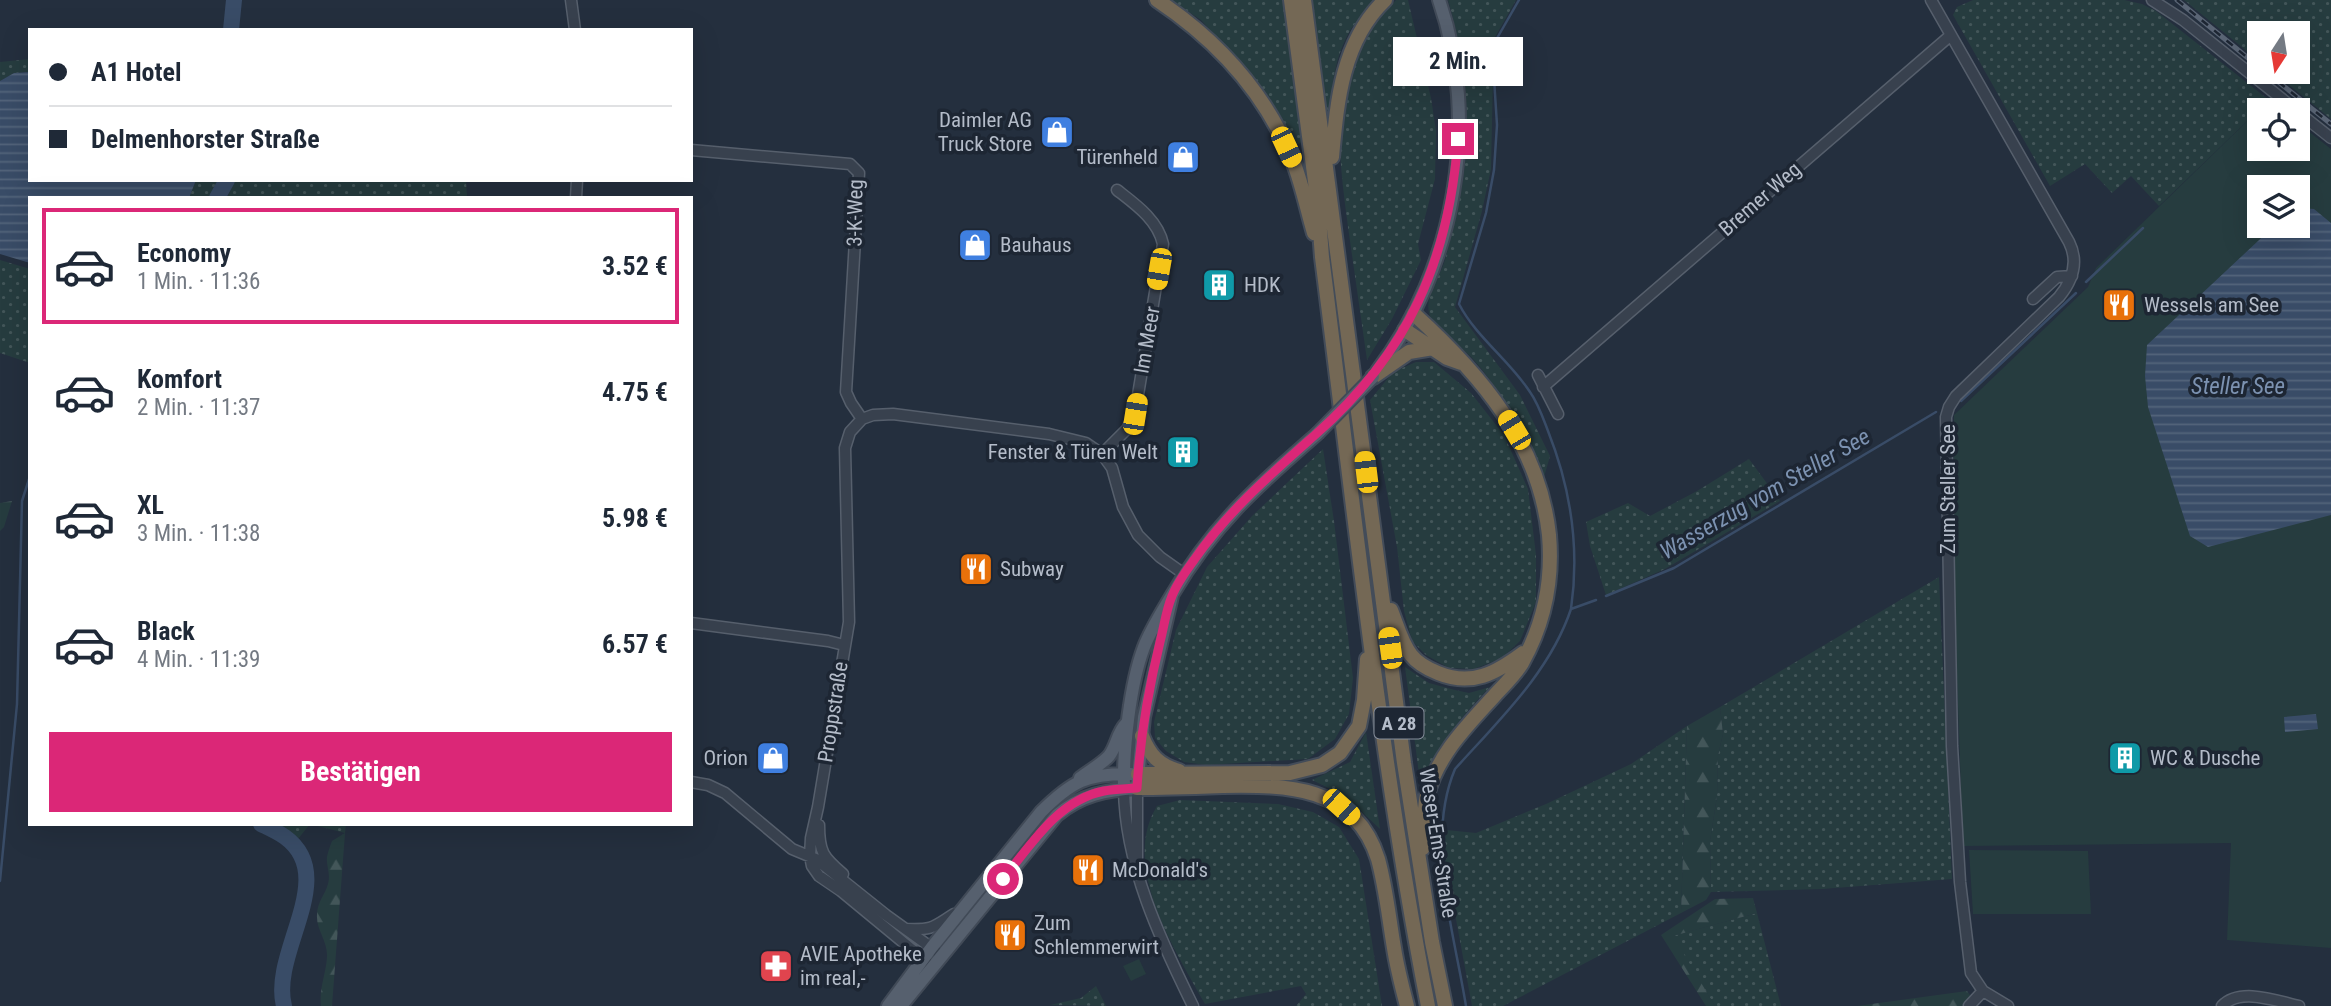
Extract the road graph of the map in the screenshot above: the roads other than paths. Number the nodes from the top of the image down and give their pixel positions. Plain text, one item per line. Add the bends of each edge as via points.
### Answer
1 (571, 0) edge
2 (1157, 0) edge
3 (1290, 0) edge
4 (1304, 0) edge
5 (1385, 0) edge
6 (1439, 0) edge
7 (1947, 0) edge
8 (2152, 0) edge
9 (1932, 2) edge
10 (575, 28) edge
11 (1951, 35) junction
12 (2281, 98) edge
13 (2310, 121) edge
14 (2331, 138) edge
15 (693, 150) edge
16 (1330, 186) junction
17 (1118, 190) dead end
18 (1322, 257) junction
19 (2072, 275) junction
20 (2033, 299) dead end
21 (1414, 314) junction
22 (1405, 330) junction
23 (1433, 348) junction
24 (1465, 365) junction
25 (1538, 375) dead end
26 (1373, 377) junction
27 (1543, 387) junction
28 (1558, 414) dead end
29 (862, 419) junction
30 (1102, 454) junction
31 (1184, 574) junction
32 (1380, 576) junction
33 (1172, 596) junction
34 (693, 623) edge
35 (1370, 633) junction
36 (844, 645) junction
37 (1527, 650) junction
38 (1128, 722) junction
39 (1142, 736) junction
40 (1182, 774) junction
41 (1078, 780) junction
42 (1130, 781) junction
43 (693, 782) edge
44 (815, 853) junction
45 (1420, 870) junction
46 (959, 913) junction
47 (907, 929) junction
48 (937, 951) junction
49 (928, 963) junction
50 (1983, 991) junction
51 (888, 1006) edge
52 (901, 1006) edge
53 (1193, 1006) edge
54 (1407, 1006) edge
55 (1428, 1006) edge
56 (1445, 1006) edge
57 (1969, 1006) edge
58 (2008, 1006) edge
59 (2222, 1006) edge
60 (2299, 1006) edge

1 - 10 street
2 - 18 highway via 1201,32 1261,101 1293,162
3 - 18 highway
4 - 16 highway
5 - 16 highway via 1354,45 1339,87
6 - 21 main road via 1458,102 1455,175 1433,268
7 - 9 street
8 - 12 street
9 - 11 street
11 - 19 street via 2069,242 2075,262
11 - 27 street, Bremer Weg
13 - 14 street
15 - 29 street, 3-K-Weg via 850,164 859,173 846,392
16 - 32 highway, Weser-Ems-Straße / A 28
17 - 30 street, Im Meer via 1158,228 1163,244 1135,414
18 - 35 highway, Weser-Ems-Straße / A 28
19 - 20 street via 2057,277
19 - 50 street, Zum Steller See via 2045,312 1956,396 1946,417 1956,839 1970,973
21 - 22 main road
21 - 24 highway
22 - 23 highway
22 - 26 main road
23 - 24 highway
23 - 26 highway via 1409,352
24 - 37 highway via 1524,446 1544,504 1551,561 1548,597
25 - 27 street
26 - 31 main road, bridge via 1244,499
27 - 28 street
29 - 30 street via 893,414 1049,434 1086,443
29 - 36 street via 850,432 845,448 850,603
30 - 31 street via 1138,535
31 - 33 main road
32 - 37 highway via 1403,641 1410,654 1430,670 1473,680 1500,670
32 - 45 highway, Weser-Ems-Straße / A 28
33 - 38 main road via 1143,649
33 - 39 main road
34 - 36 street, Proppstraße
35 - 40 highway via 1363,712 1340,753 1322,765 1290,773
35 - 55 highway, Weser-Ems-Straße / A 28
36 - 44 street, Proppstraße via 811,838
37 - 45 highway via 1514,674 1452,743 1437,768 1424,814
38 - 41 main road via 1109,757
38 - 42 main road
39 - 40 highway via 1154,760
39 - 42 main road
40 - 42 highway
41 - 42 main road
41 - 46 main road via 1041,812
42 - 48 main road via 1070,804 1056,815
42 - 53 street via 1137,866 1158,930
42 - 54 highway via 1280,786 1308,791 1341,807 1364,831 1377,856
43 - 44 street via 725,793 792,849
44 - 47 street
44 - 49 street via 812,866 819,876
45 - 56 highway, Weser-Ems-Straße / A 28
46 - 47 street via 927,930
46 - 48 main road
47 - 48 street
48 - 49 main road
49 - 51 main road
49 - 52 main road
50 - 57 street
50 - 58 street
59 - 60 street via 2234,998 2252,997

